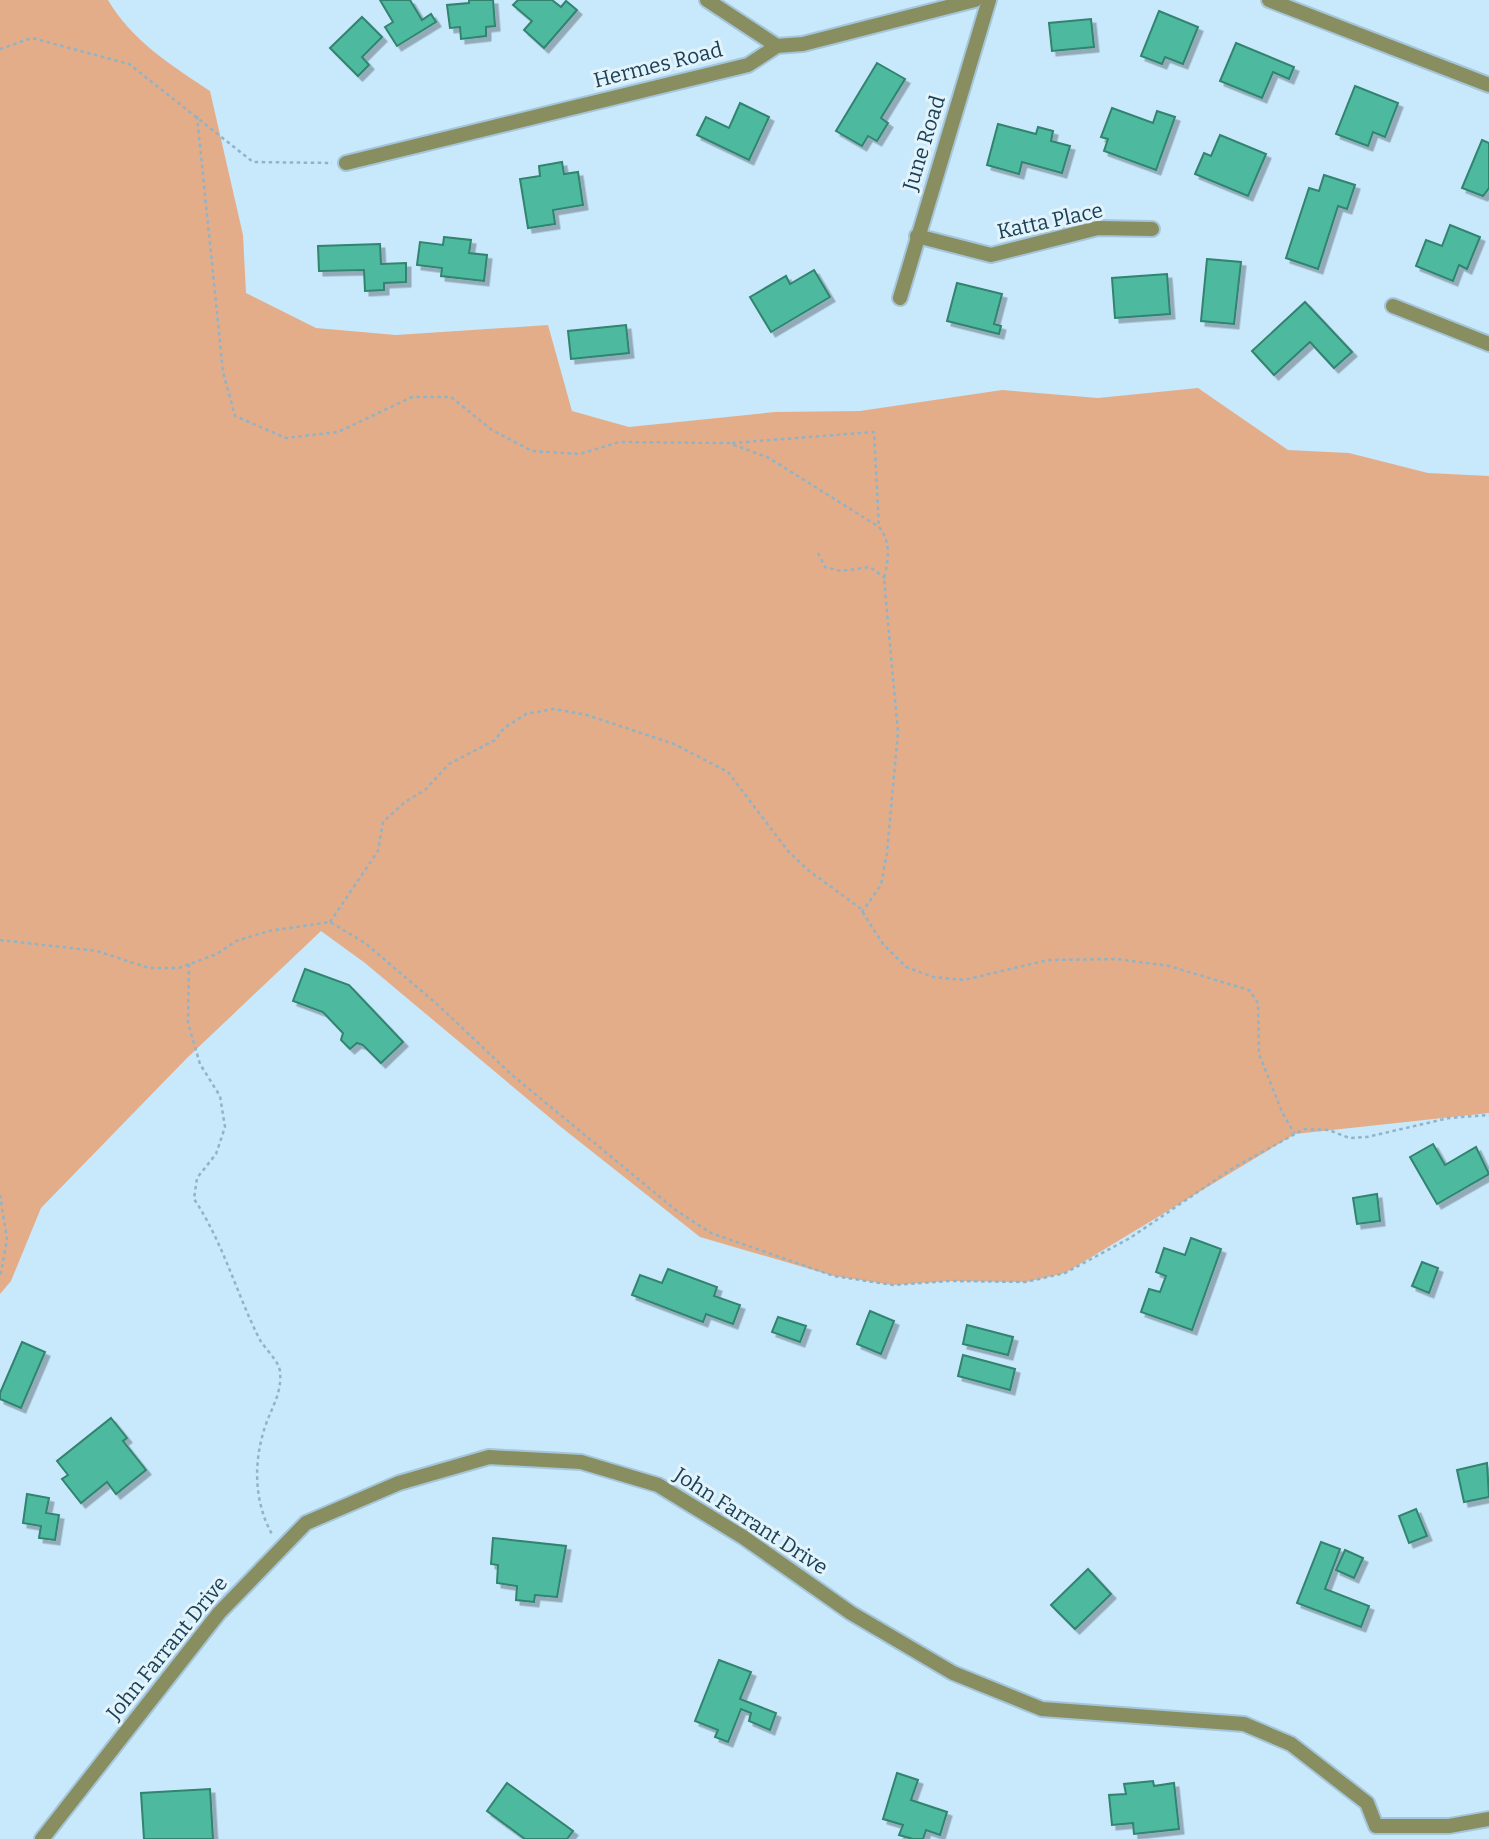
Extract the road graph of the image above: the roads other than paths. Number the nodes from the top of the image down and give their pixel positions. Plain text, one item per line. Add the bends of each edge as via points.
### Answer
1 (707, 0) edge
2 (975, 0) edge
3 (989, 0) edge
4 (1269, 0) edge
5 (777, 46) junction
6 (1489, 85) edge
7 (346, 163) road end
8 (1152, 229) dead end
9 (917, 236) junction
10 (900, 298) dead end
11 (1393, 306) dead end
12 (1489, 344) edge
13 (1489, 1819) edge
14 (1374, 1832) edge
15 (43, 1839) edge

1 - 5 street
2 - 5 street, Hermes Road via 803,44
3 - 9 street, June Road
4 - 6 street
5 - 7 street, Hermes Road via 748,65
8 - 9 street, Katta Place via 1098,228 991,254
9 - 10 street, June Road
11 - 12 street
13 - 14 street, John Farrant Drive
14 - 15 street, John Farrant Drive via 1367,1803 1291,1744 1244,1724 1042,1709 953,1673 850,1613 743,1536 658,1485 581,1462 488,1457 399,1483 306,1523 219,1613

